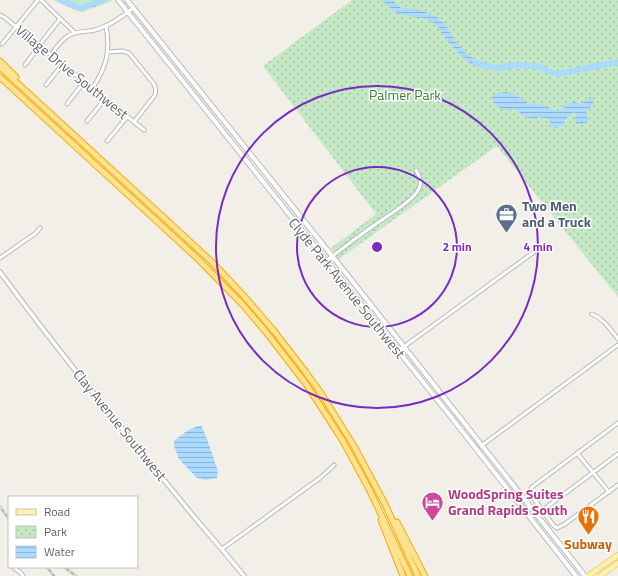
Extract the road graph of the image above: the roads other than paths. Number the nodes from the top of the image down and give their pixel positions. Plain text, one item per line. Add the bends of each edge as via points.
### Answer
1 (39, 0) edge
2 (118, 0) edge
3 (127, 0) edge
4 (133, 8) junction
5 (128, 12) junction
6 (0, 14) edge
7 (60, 19) junction
8 (106, 26) junction
9 (16, 27) junction
10 (75, 33) junction
11 (2, 44) dead end
12 (39, 46) junction
13 (108, 52) junction
14 (51, 55) junction
15 (0, 61) edge
16 (25, 65) dead end
17 (62, 65) junction
18 (0, 67) edge
19 (0, 78) edge
20 (84, 82) junction
21 (46, 86) dead end
22 (195, 86) junction
23 (92, 88) junction
24 (190, 90) junction
25 (105, 99) junction
26 (66, 104) dead end
27 (48, 111) junction
28 (127, 117) junction
29 (87, 121) dead end
30 (134, 122) junction
31 (144, 130) dead end
32 (107, 141) dead end
33 (252, 157) junction
34 (247, 161) junction
35 (416, 170) dead end
36 (40, 228) dead end
37 (311, 230) junction
38 (305, 234) junction
39 (534, 252) dead end
40 (332, 257) junction
41 (0, 258) edge
42 (326, 261) junction
43 (0, 272) edge
44 (592, 314) dead end
45 (618, 339) edge
46 (618, 345) edge
47 (404, 347) junction
48 (398, 351) junction
49 (439, 403) junction
50 (453, 410) junction
51 (618, 423) edge
52 (481, 446) junction
53 (578, 453) junction
54 (618, 454) edge
55 (334, 465) dead end
56 (366, 467) junction
57 (593, 473) junction
58 (618, 485) edge
59 (370, 491) junction
60 (609, 492) junction
61 (542, 510) junction
62 (536, 515) junction
63 (530, 517) junction
64 (222, 549) junction
65 (618, 555) edge
66 (618, 563) edge
67 (14, 568) edge
68 (23, 576) edge
69 (244, 576) edge
70 (404, 576) edge
71 (410, 576) edge
72 (418, 576) edge
73 (425, 576) edge
74 (576, 576) edge
75 (585, 576) edge
76 (588, 576) edge
77 (600, 576) edge

1 - 7 street
1 - 9 street
2 - 5 main road, Clyde Park Avenue Southwest
3 - 4 main road, Clyde Park Avenue Southwest
4 - 5 street
4 - 22 main road, Clyde Park Avenue Southwest
5 - 8 street
5 - 24 main road, Clyde Park Avenue Southwest
6 - 9 street, Village Drive Southwest
7 - 10 street
7 - 12 street
8 - 10 street
8 - 13 street
9 - 11 street
9 - 12 street, Village Drive Southwest
10 - 14 street via 68,35
12 - 14 street, Village Drive Southwest
12 - 16 street
13 - 23 street via 101,74
13 - 30 street via 129,53 156,87 155,95
14 - 17 street, Village Drive Southwest
15 - 27 highway
17 - 20 street, Village Drive Southwest
17 - 21 street
18 - 27 highway
19 - 59 highway via 176,238 242,304 306,384 343,441
20 - 23 street, Village Drive Southwest
20 - 26 street
22 - 24 main road
22 - 33 main road, Clyde Park Avenue Southwest
23 - 25 street, Village Drive Southwest
24 - 34 main road, Clyde Park Avenue Southwest
25 - 28 street, Village Drive Southwest
25 - 29 street
27 - 56 highway via 211,261 244,296 305,371
28 - 30 street, Village Drive Southwest
28 - 32 street
30 - 31 street, Village Drive Southwest
33 - 34 main road
33 - 37 main road, Clyde Park Avenue Southwest
34 - 38 main road, Clyde Park Avenue Southwest
35 - 40 street via 421,178 417,193
36 - 41 street
37 - 38 main road
37 - 40 main road, Clyde Park Avenue Southwest
38 - 42 main road, Clyde Park Avenue Southwest
39 - 47 street
40 - 42 street
40 - 47 main road, Clyde Park Avenue Southwest
42 - 48 main road, Clyde Park Avenue Southwest
43 - 64 street, Clay Avenue Southwest via 63,355
44 - 45 street via 603,321
46 - 52 street
47 - 48 street
47 - 50 main road, Clyde Park Avenue Southwest
48 - 49 main road, Clyde Park Avenue Southwest
49 - 50 main road via 449,412
49 - 63 main road, Clyde Park Avenue Southwest
50 - 52 main road, Clyde Park Avenue Southwest
51 - 53 street
52 - 62 main road, Clyde Park Avenue Southwest
53 - 57 street
53 - 61 street via 529,490
54 - 57 street
55 - 64 street
56 - 72 highway
56 - 73 highway
57 - 60 street
57 - 61 street
58 - 60 street
59 - 70 highway
59 - 71 highway
60 - 61 street via 557,528
61 - 62 street
62 - 63 street
62 - 75 main road, Clyde Park Avenue Southwest
63 - 74 main road, Clyde Park Avenue Southwest
64 - 69 street, Clay Avenue Southwest
65 - 76 main road
66 - 77 main road
67 - 68 street

